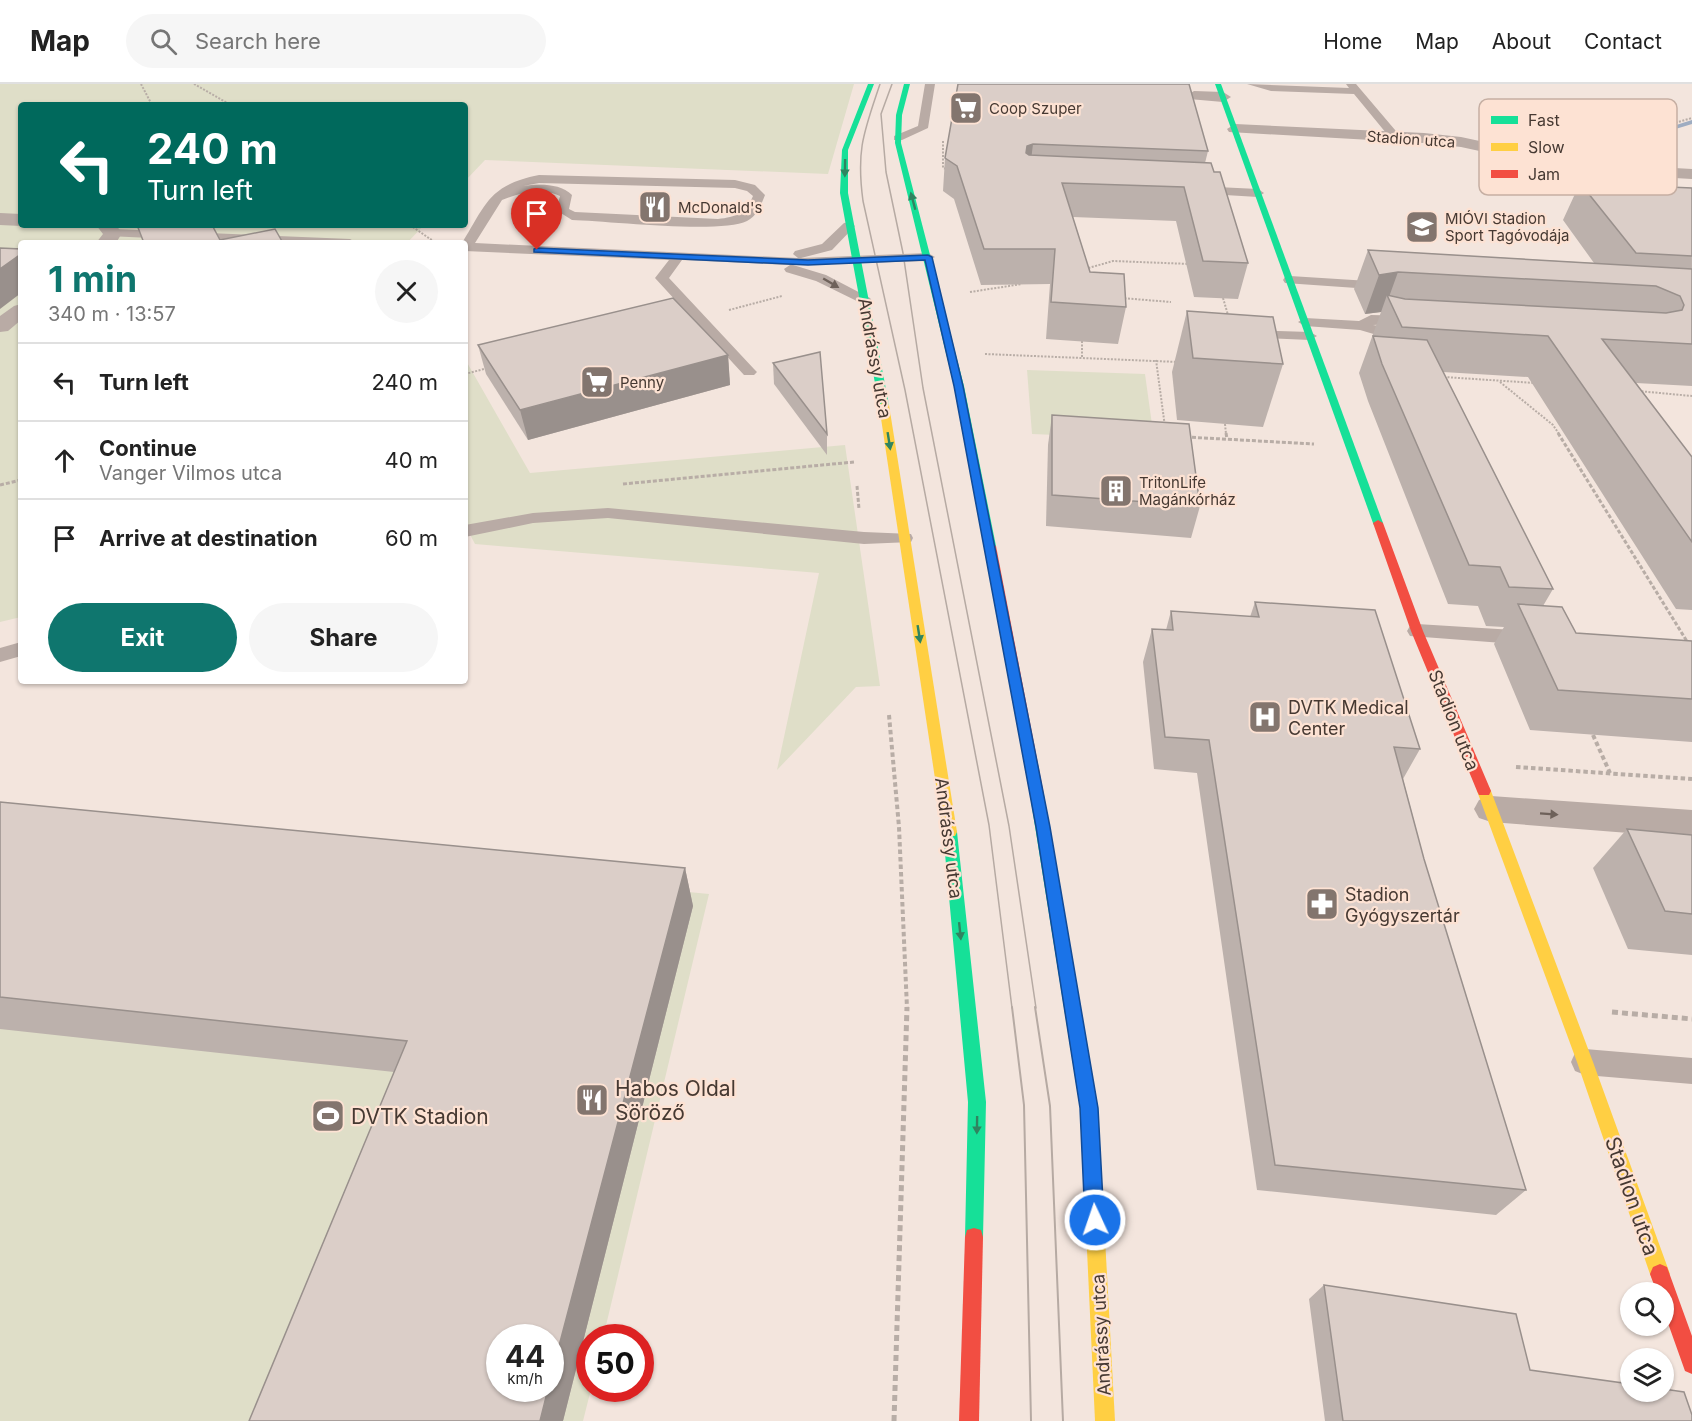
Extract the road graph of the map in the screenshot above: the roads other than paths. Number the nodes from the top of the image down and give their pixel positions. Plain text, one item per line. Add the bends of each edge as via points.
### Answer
1 (871, 84) edge
2 (907, 84) edge
3 (930, 84) edge
4 (1252, 84) edge
5 (1353, 88) edge
6 (1220, 91) edge
7 (1189, 96) edge
8 (1235, 129) junction
9 (1395, 137) junction
10 (898, 138) junction
11 (1479, 146) edge
12 (1677, 173) edge
13 (1692, 174) edge
14 (1183, 190) edge
15 (1258, 193) junction
16 (496, 198) junction
17 (0, 219) edge
18 (18, 220) edge
19 (849, 226) junction
20 (108, 234) edge
21 (269, 240) edge
22 (468, 244) edge
23 (468, 247) edge
24 (679, 256) junction
25 (928, 257) junction
26 (755, 260) junction
27 (857, 260) junction
28 (1290, 280) junction
29 (1399, 286) edge
30 (865, 301) junction
31 (18, 312) edge
32 (1419, 320) edge
33 (0, 326) edge
34 (1362, 326) junction
35 (1307, 329) junction
36 (1234, 333) edge
37 (1413, 334) edge
38 (748, 372) dead end
39 (468, 530) edge
40 (904, 538) junction
41 (1417, 631) junction
42 (1552, 640) edge
43 (18, 651) edge
44 (0, 655) edge
45 (1491, 809) junction
46 (1692, 824) edge
47 (1585, 1062) junction
48 (1692, 1071) edge
49 (1692, 1364) edge
50 (969, 1421) edge
51 (1105, 1421) edge

1 -> 19 main road, Andrássy utca via 845,150 844,193
2 - 10 main road, Andrássy utca
3 - 10 lane via 922,128
4 - 5 lane via 1271,88
5 - 9 lane
6 - 7 street
6 - 8 main road, Stadion utca
8 - 9 street, Stadion utca
8 - 15 main road, Stadion utca
9 - 11 street, Stadion utca
25 -> 10 main road, Andrássy utca
12 - 13 street, Stadion utca
14 - 15 lane
15 - 28 main road, Stadion utca
16 - 16 lane via 522,190 555,190 566,195 562,210 572,216 718,223 749,215 759,195 751,188 735,184 540,179 512,184
16 - 22 lane
17 - 18 street
19 - 26 lane via 827,247
19 - 27 main road, Andrássy utca
20 - 21 lane
23 - 24 lane
24 - 26 lane
24 - 38 lane via 663,278
25 - 27 lane
25 - 51 main road, Andrássy utca via 958,386 1041,816 1089,1108
26 - 27 lane
26 -> 30 lane via 821,278
27 - 30 main road, Andrássy utca
28 - 29 lane
28 - 35 main road, Stadion utca
30 -> 40 main road, Andrássy utca
31 - 33 street
32 - 34 lane via 1371,319
34 - 35 lane
34 - 37 lane
35 - 36 lane
35 - 41 main road, Stadion utca
39 - 40 lane via 533,518 608,513 864,538
40 -> 50 main road, Andrássy utca via 950,829 977,1102
41 - 42 lane
41 - 45 main road, Stadion utca
43 - 44 lane
45 -> 46 street
45 - 47 main road, Stadion utca
47 - 48 lane
47 - 49 main road, Stadion utca

